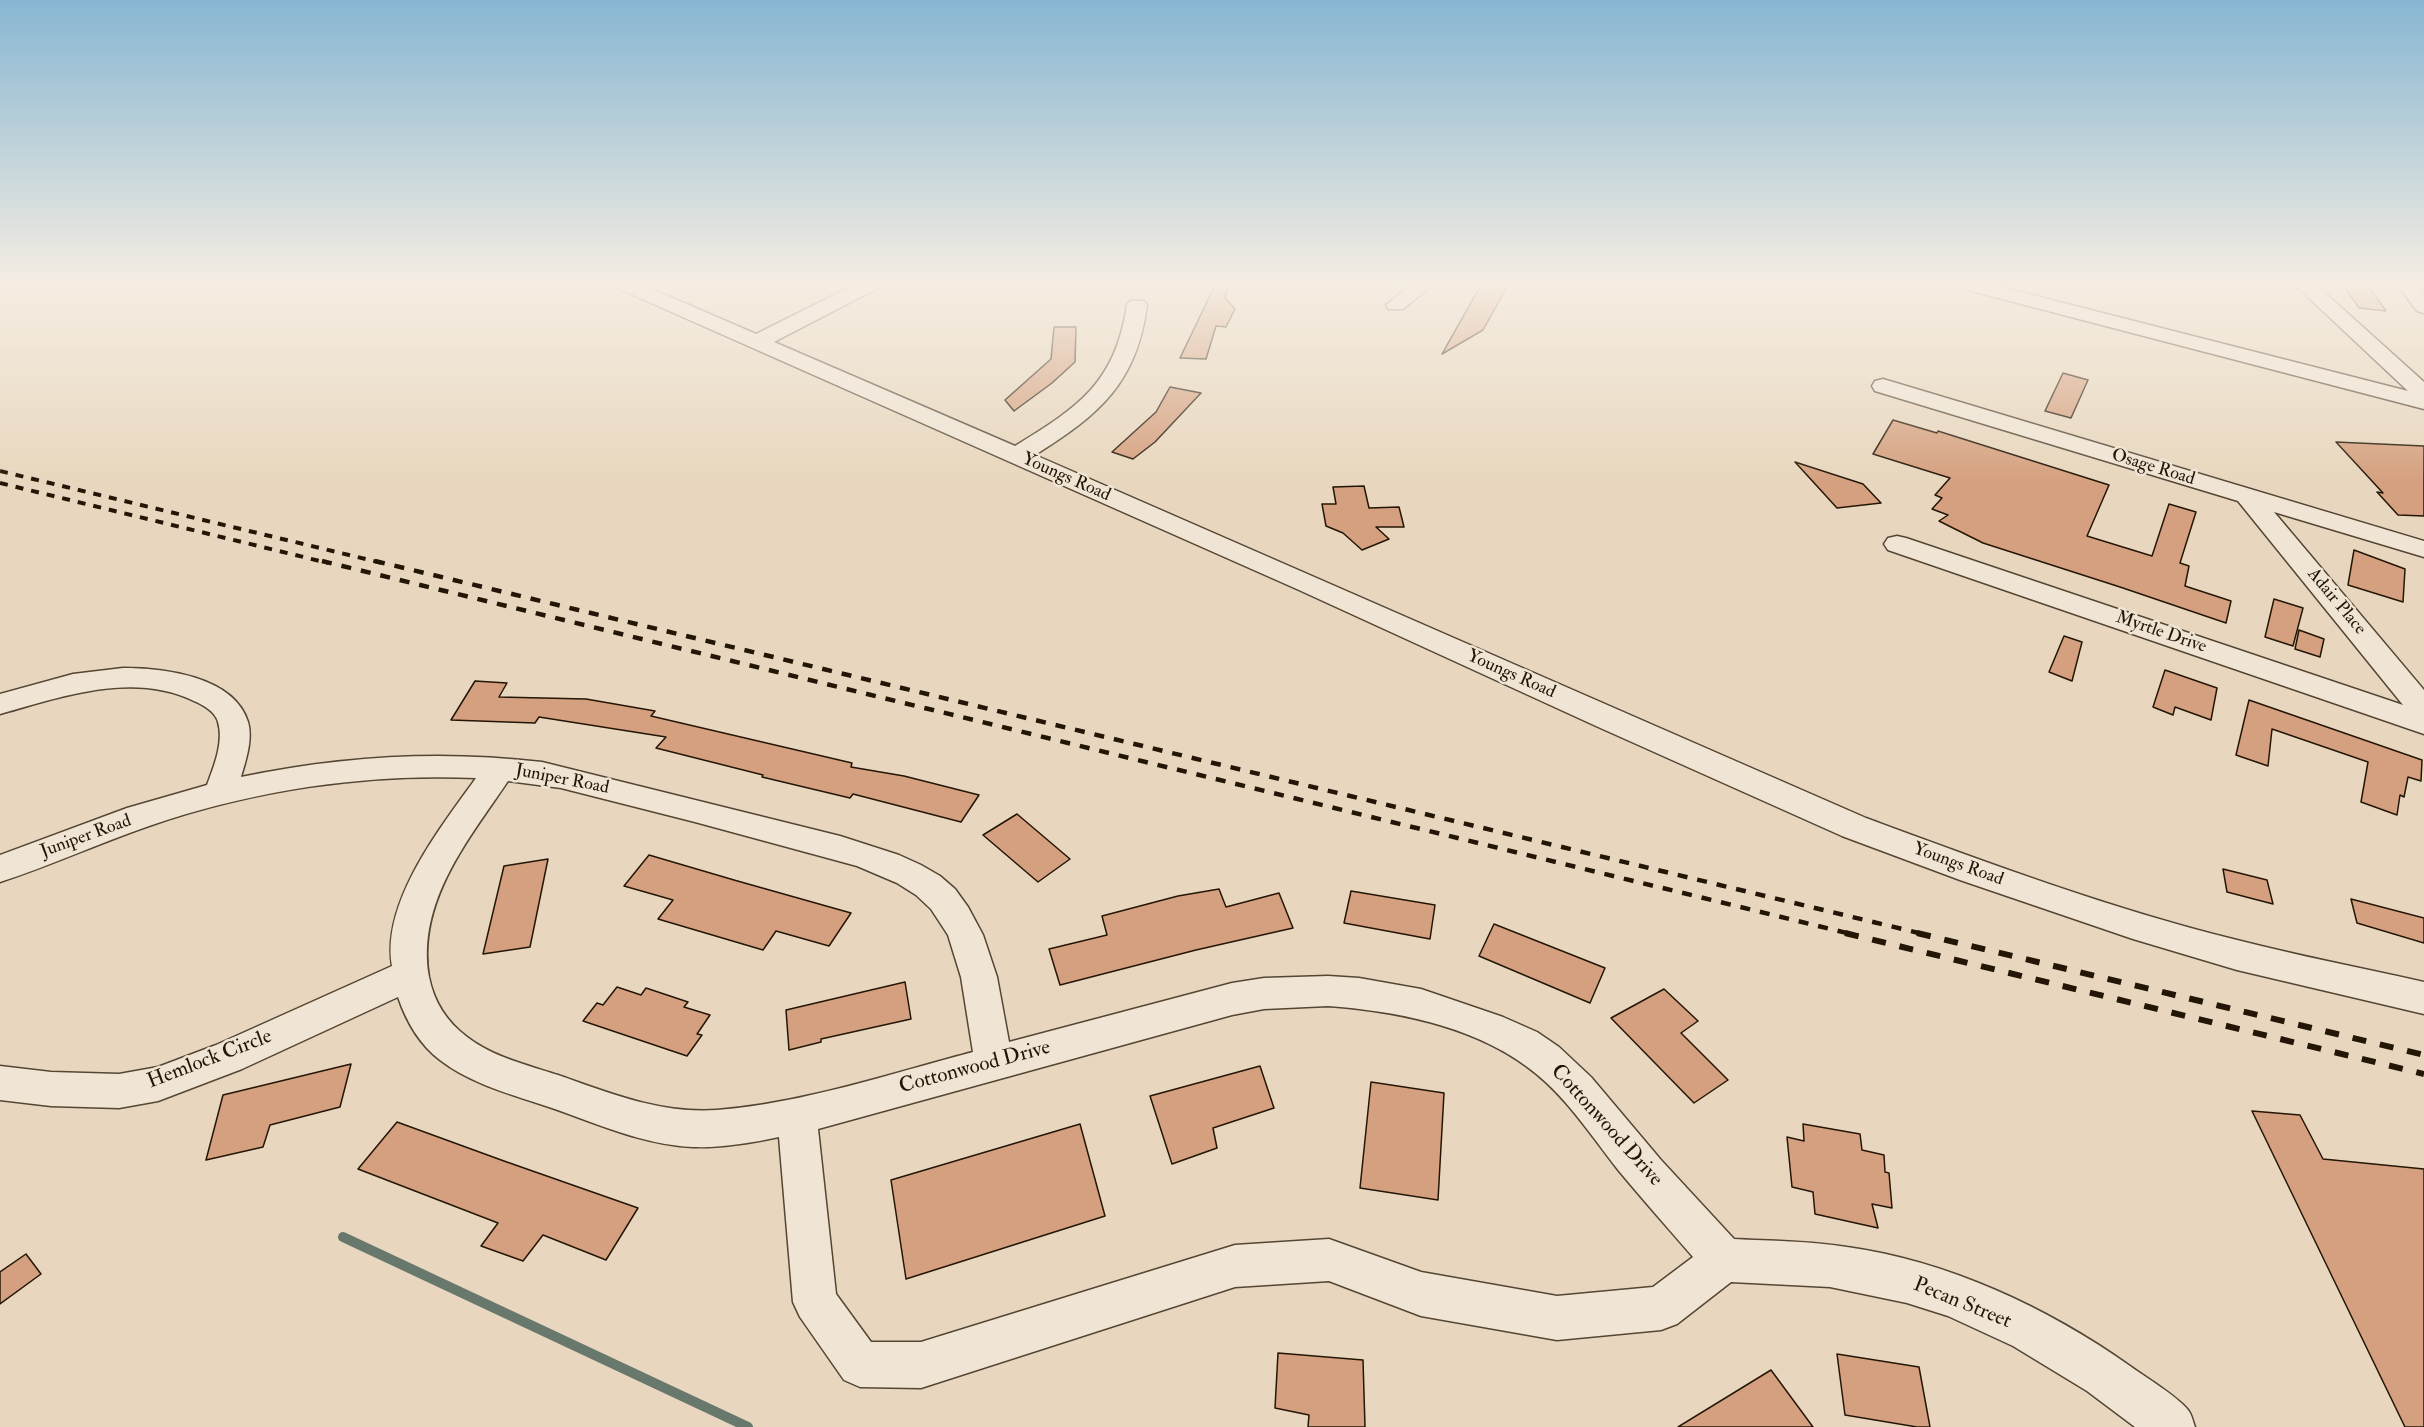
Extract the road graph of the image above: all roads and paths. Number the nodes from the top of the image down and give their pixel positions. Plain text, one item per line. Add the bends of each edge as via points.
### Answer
1 (774, 350) edge
2 (1127, 350) edge
3 (2221, 350) edge
4 (2376, 350) edge
5 (1883, 386) dead end
6 (2424, 394) edge
7 (2424, 402) edge
8 (1016, 456) junction
9 (2247, 496) junction
10 (1897, 544) dead end
11 (2424, 549) edge
12 (0, 704) edge
13 (2424, 710) edge
14 (2424, 723) edge
15 (500, 768) junction
16 (220, 794) junction
17 (0, 869) edge
18 (409, 975) junction
19 (2424, 998) edge
20 (994, 1063) junction
21 (0, 1083) edge
22 (797, 1117) junction
23 (1724, 1260) junction
24 (2172, 1427) edge

1 - 8 street, Youngs Road
2 - 8 street via 1111,380 1080,412
3 - 7 street
4 - 6 street
5 - 9 street, Osage Road
8 - 19 street, Youngs Road via 1854,827 2133,925 2237,955
9 - 11 street, Osage Road
9 - 13 street, Adair Place
10 - 14 street, Myrtle Drive
12 - 16 street via 96,679 138,676 167,679 214,697 227,710 235,738
15 - 16 street, Juniper Road via 384,768
15 - 18 street, Cottonwood Drive via 428,878 415,910 408,943
15 - 20 street, Juniper Road via 545,773 647,798 884,863 918,877 960,920 972,948
16 - 17 street, Juniper Road via 76,838
18 - 21 street, Hemlock Circle via 229,1057 158,1084 119,1091
18 - 22 street, Cottonwood Drive via 418,1005 435,1031 459,1053 489,1069 659,1125 711,1129
20 - 22 street, Cottonwood Drive
20 - 23 street, Cottonwood Drive via 1260,994 1306,989 1353,991 1455,1014 1500,1032 1565,1075
22 - 23 street via 815,1302 860,1364 921,1365 1235,1266 1329,1260 1421,1294 1557,1318 1661,1308
23 - 24 street, Pecan Street via 1864,1270 1915,1283 1980,1307 2047,1340 2104,1376

